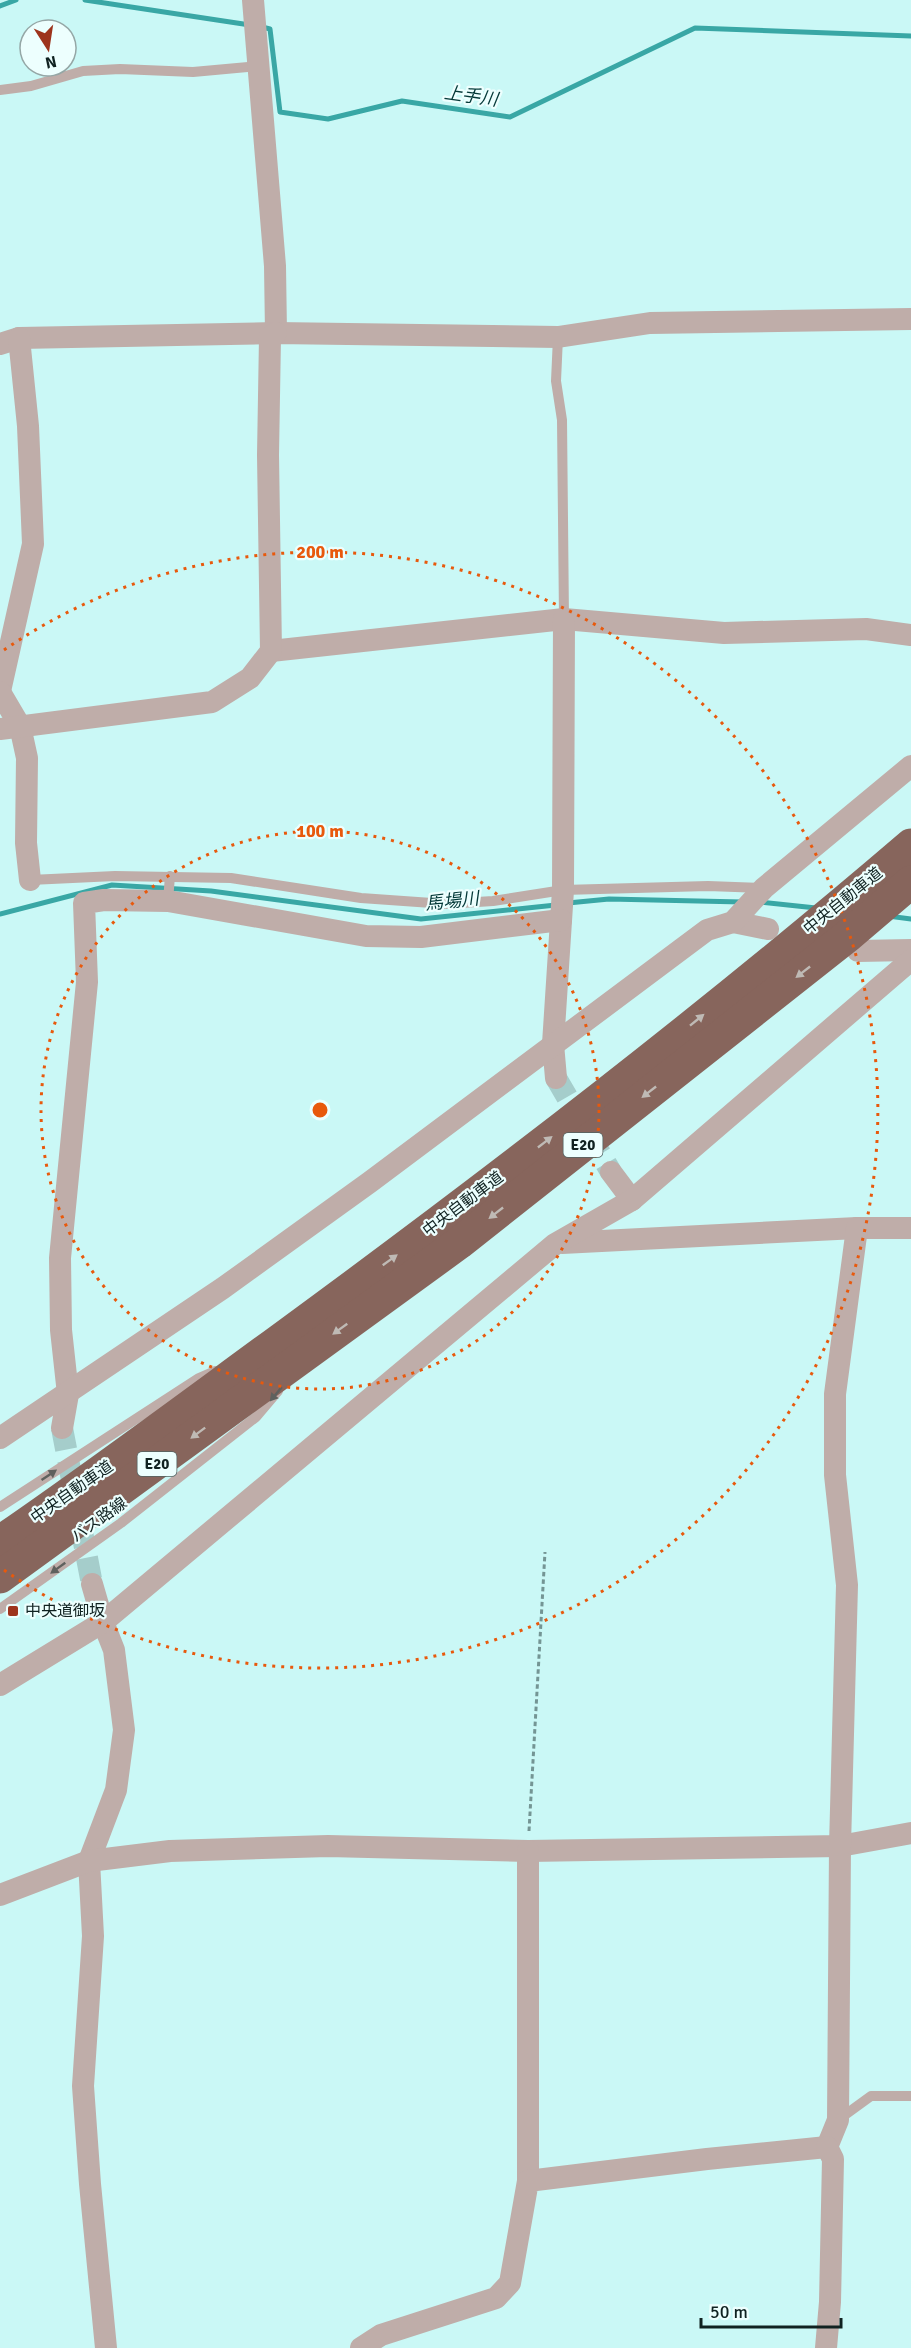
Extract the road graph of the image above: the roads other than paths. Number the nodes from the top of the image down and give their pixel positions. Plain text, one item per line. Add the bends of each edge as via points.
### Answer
1 (253, 7) edge
2 (258, 66) junction
3 (0, 90) edge
4 (911, 319) edge
5 (276, 333) junction
6 (558, 337) junction
7 (10, 341) edge
8 (564, 619) junction
9 (911, 635) edge
10 (271, 651) junction
11 (0, 692) edge
12 (10, 727) edge
13 (911, 766) edge
14 (911, 845) edge
15 (30, 880) joint
16 (169, 889) junction
17 (902, 890) edge
18 (761, 891) junction
19 (562, 905) junction
20 (738, 916) junction
21 (768, 929) dead end
22 (853, 943) junction
23 (911, 950) edge
24 (911, 960) edge
25 (553, 1044) junction
26 (556, 1078) tunnel mouth
27 (611, 1172) tunnel mouth
28 (632, 1200) junction
29 (857, 1228) junction
30 (911, 1228) edge
31 (555, 1244) junction
32 (275, 1344) junction
33 (313, 1349) junction
34 (68, 1394) junction
35 (62, 1428) tunnel mouth
36 (0, 1438) edge
37 (0, 1507) edge
38 (0, 1542) edge
39 (0, 1577) edge
40 (92, 1584) tunnel mouth
41 (0, 1609) edge
42 (102, 1622) junction
43 (0, 1685) edge
44 (911, 1833) edge
45 (840, 1846) junction
46 (528, 1851) junction
47 (89, 1861) junction
48 (0, 1894) edge
49 (911, 2096) edge
50 (838, 2120) junction
51 (827, 2147) junction
52 (528, 2181) junction
53 (106, 2348) edge
54 (361, 2348) edge
55 (826, 2348) edge

1 - 2 street
2 - 3 lane via 193,72 83,71 31,87
2 - 5 street via 275,266
4 - 6 street via 650,323
5 - 6 street
5 - 7 street
5 - 10 street via 270,337 268,455
6 - 8 lane
7 - 11 street via 28,426 33,544
8 - 9 street via 724,633 866,629
8 - 10 street
8 - 19 street
10 - 12 street via 250,678 212,702
11 - 12 street
12 - 15 street via 27,758 26,843
13 - 18 street
32 -> 14 highway, 中央自動車道 / E20 via 603,1096
15 - 16 lane via 53,878
16 - 19 lane via 231,878 361,898 446,904 493,901
16 - 19 street via 366,936 421,937
16 - 34 street via 84,903 87,982 60,1258 60,1330
17 - 22 highway, 中央自動車道 / E20
18 - 19 lane via 708,886
18 - 20 street
19 - 25 street
20 - 21 street
20 - 25 street via 707,930
22 - 23 street
22 -> 33 highway, 中央自動車道 / E20 via 459,1243
24 - 28 street
25 - 26 street
25 - 34 street via 370,1182
27 - 28 street
28 - 31 street
29 - 30 street
29 - 31 street
29 - 45 street via 835,1394 835,1475 847,1585
31 - 42 street
37 -> 32 lane via 199,1378
32 - 38 highway, 中央自動車道 / E20
33 -> 39 highway, 中央自動車道 / E20
33 -> 41 lane, バス路線 via 256,1418 121,1523
34 - 35 street
34 - 36 street
40 - 42 street
42 - 43 street
42 - 47 street via 114,1650 124,1730 116,1790
44 - 45 street
45 - 46 street
45 - 50 street
46 - 47 street via 328,1846 170,1851
46 - 52 street
47 - 48 street
47 - 53 street via 93,1936 83,2086
49 - 50 lane via 871,2096
50 - 51 street
51 - 52 street
51 - 55 street via 833,2159
52 - 54 street via 510,2283 496,2298 381,2335

